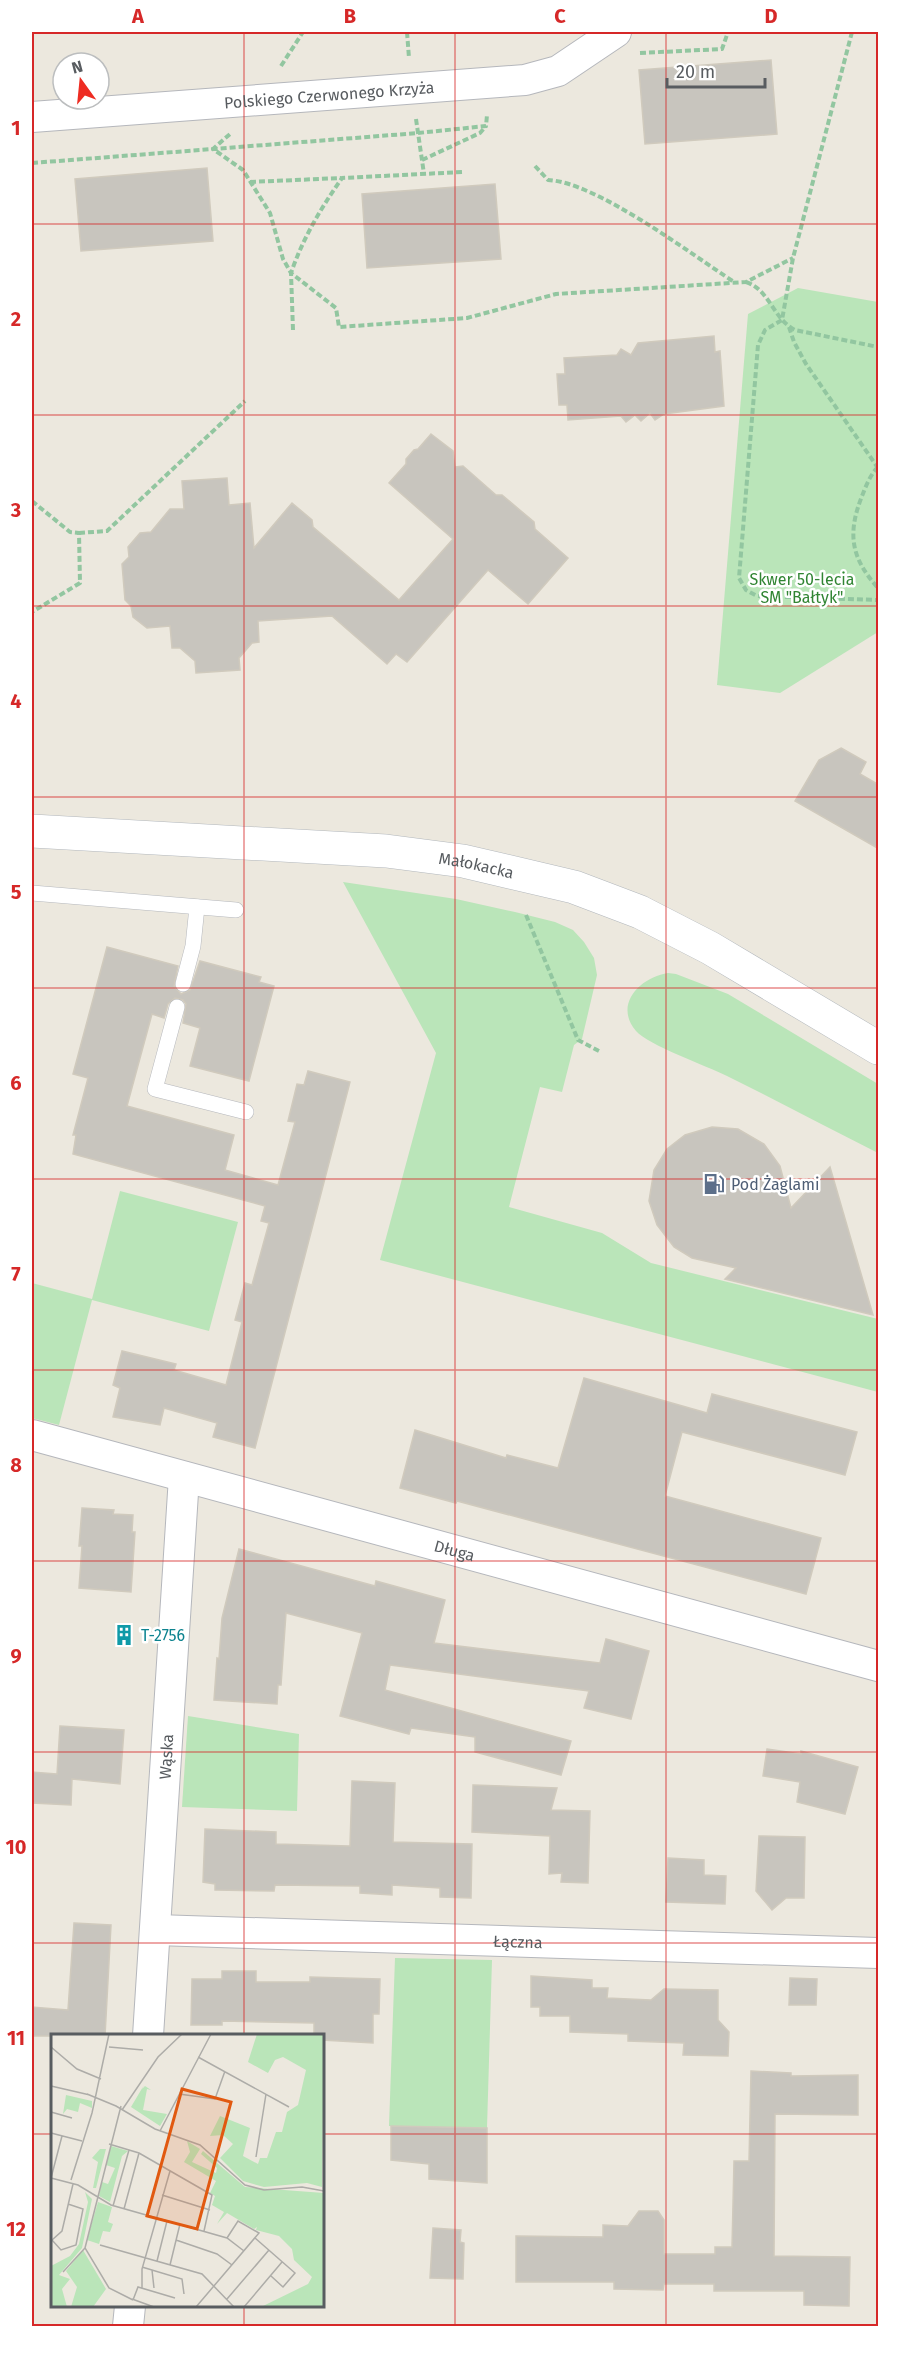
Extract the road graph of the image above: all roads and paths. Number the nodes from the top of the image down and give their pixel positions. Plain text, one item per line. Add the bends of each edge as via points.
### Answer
1 (616, 32) edge
2 (728, 32) edge
3 (852, 32) edge
4 (582, 57) junction
5 (489, 84) junction
6 (32, 117) edge
7 (486, 126) junction
8 (418, 135) dead end
9 (213, 148) junction
10 (422, 160) junction
11 (32, 163) edge
12 (535, 166) dead end
13 (462, 172) dead end
14 (424, 174) junction
15 (342, 178) junction
16 (250, 182) junction
17 (793, 258) junction
18 (291, 273) junction
19 (746, 282) junction
20 (735, 283) junction
21 (782, 320) junction
22 (789, 327) junction
23 (294, 330) dead end
24 (879, 347) edge
25 (244, 401) dead end
26 (878, 467) edge
27 (32, 501) edge
28 (79, 533) junction
29 (879, 588) edge
30 (879, 600) edge
31 (32, 612) edge
32 (32, 831) edge
33 (32, 893) edge
34 (197, 907) junction
35 (236, 910) dead end
36 (526, 915) dead end
37 (183, 984) dead end
38 (177, 1007) dead end
39 (879, 1048) edge
40 (601, 1052) dead end
41 (246, 1112) dead end
42 (32, 1435) edge
43 (184, 1477) junction
44 (879, 1666) edge
45 (156, 1930) junction
46 (879, 1953) edge
47 (148, 2034) edge
48 (129, 2307) edge
49 (128, 2326) edge

1 - 4 street, Polskiego Czerwonego Krzyża
2 - 4 path via 722,49
3 - 17 path
4 - 5 street, Polskiego Czerwonego Krzyża via 558,71
5 - 6 street, Polskiego Czerwonego Krzyża
5 - 7 path
7 - 9 path
7 - 10 path via 480,133
8 - 10 path
9 - 11 path
9 - 16 path via 243,170
10 - 14 path
12 - 20 path via 548,180 562,180 608,201
13 - 14 path
14 - 15 path
15 - 16 path
15 - 18 path via 314,220
16 - 18 path via 270,213
17 - 19 path
17 - 21 path
18 - 20 path via 336,308 339,327 467,318 556,294
18 - 23 path
19 - 20 path
19 - 21 path via 761,290
21 - 22 path
21 - 30 path via 765,330 758,345 739,578 746,590 757,596
22 - 24 path
22 - 26 path via 806,364
25 - 28 path via 107,531
26 - 29 path via 858,504 852,539 860,564
27 - 28 path via 70,532
28 - 31 path via 80,583
32 - 39 main road, Małokacka via 386,851 463,861 573,887 639,912 710,948
33 - 34 lane
34 - 35 lane
34 - 37 lane via 193,946
36 - 40 path via 578,1040
38 - 41 lane via 155,1089
42 - 43 street, Długa
43 - 44 street, Długa
43 - 45 street, Wąska
45 - 46 street, Łączna
45 - 47 street, Wąska
48 - 49 street

